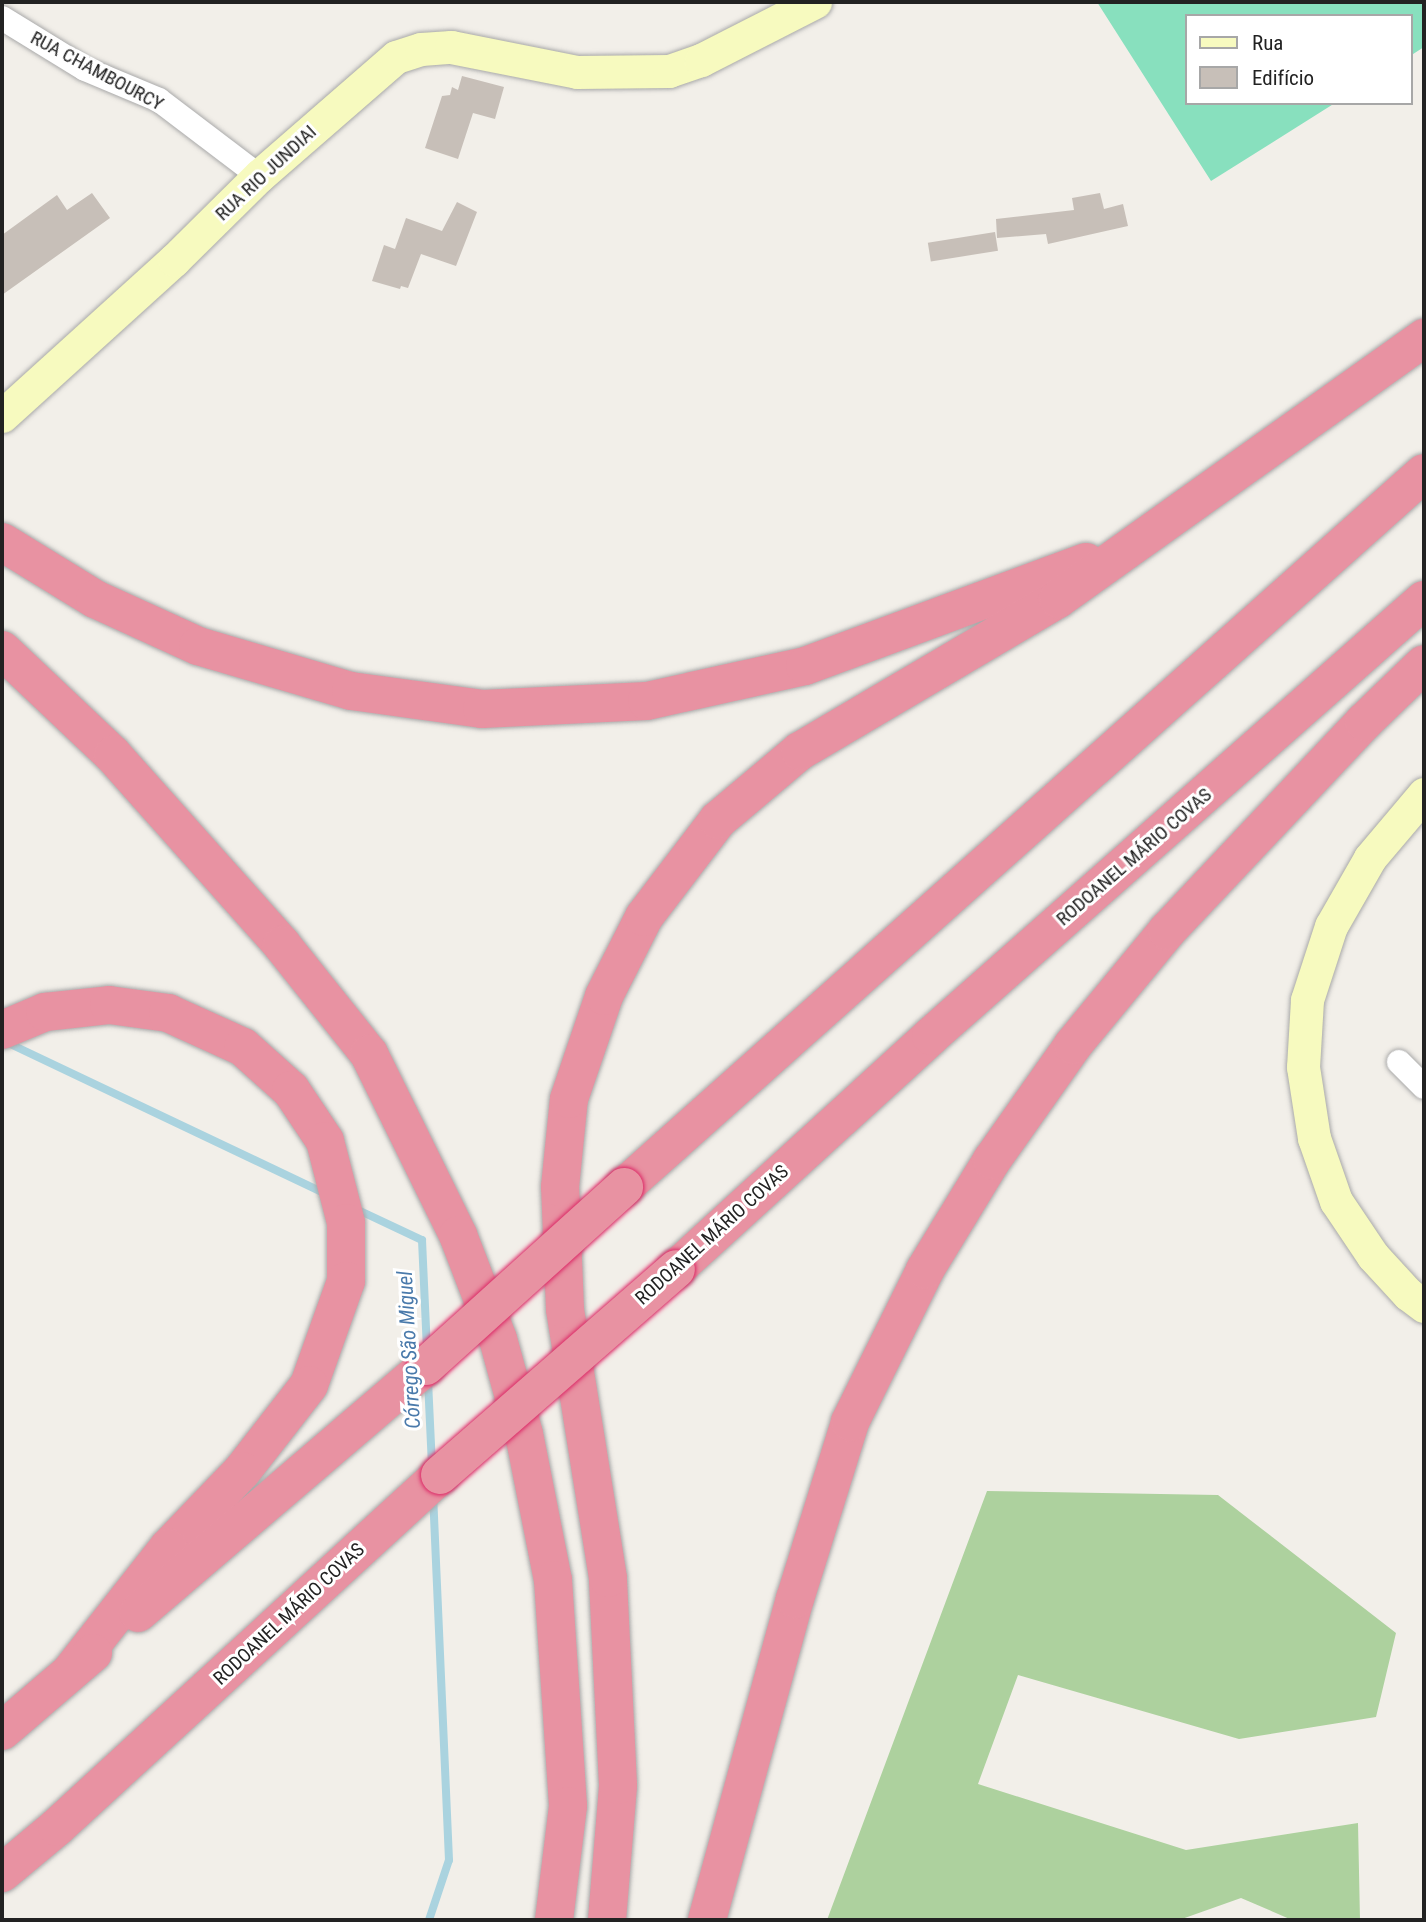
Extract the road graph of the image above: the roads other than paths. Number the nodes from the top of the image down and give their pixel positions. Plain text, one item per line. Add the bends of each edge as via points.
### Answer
1 (815, 2) edge
2 (2, 18) edge
3 (259, 176) junction
4 (1424, 338) edge
5 (2, 416) edge
6 (1424, 473) edge
7 (1144, 540) junction
8 (2, 542) edge
9 (1424, 600) edge
10 (2, 650) edge
11 (1424, 664) edge
12 (1424, 794) edge
13 (2, 1030) edge
14 (1399, 1062) dead end
15 (1424, 1087) edge
16 (1424, 1306) edge
17 (72, 1670) junction
18 (2, 1731) edge
19 (2, 1873) edge
20 (554, 1920) edge
21 (607, 1920) edge
22 (707, 1920) edge

1 - 3 main road, RUA RIO JUNDIAI via 701,61 669,71 577,72 451,47 408,52 396,57
2 - 3 street, RUA CHAMBOURCY via 85,69 159,100
3 - 5 main road, RUA RIO JUNDIAI
4 - 7 highway
6 - 17 highway, bridge via 426,1366
7 - 8 highway via 805,666 647,701 482,709 351,691 198,646 95,599
7 - 21 highway via 1058,599 800,751 718,820 644,917 604,996 569,1099 560,1187 565,1309 608,1578 618,1785
9 - 19 highway, RODOANEL MÁRIO COVAS, bridge via 440,1475
10 - 20 highway via 113,755 282,945 369,1054 458,1235 501,1351 524,1434 553,1580 568,1806
11 - 22 highway via 1150,951 1073,1045 992,1160 925,1270 850,1422 795,1600
12 - 16 main road via 1370,859 1331,926 1307,1000 1303,1067 1314,1138 1336,1201 1373,1256
13 - 17 highway via 45,1012 109,1005 168,1013 243,1047 291,1090 325,1142 346,1223 346,1281 309,1385
14 - 15 street
17 - 18 highway

